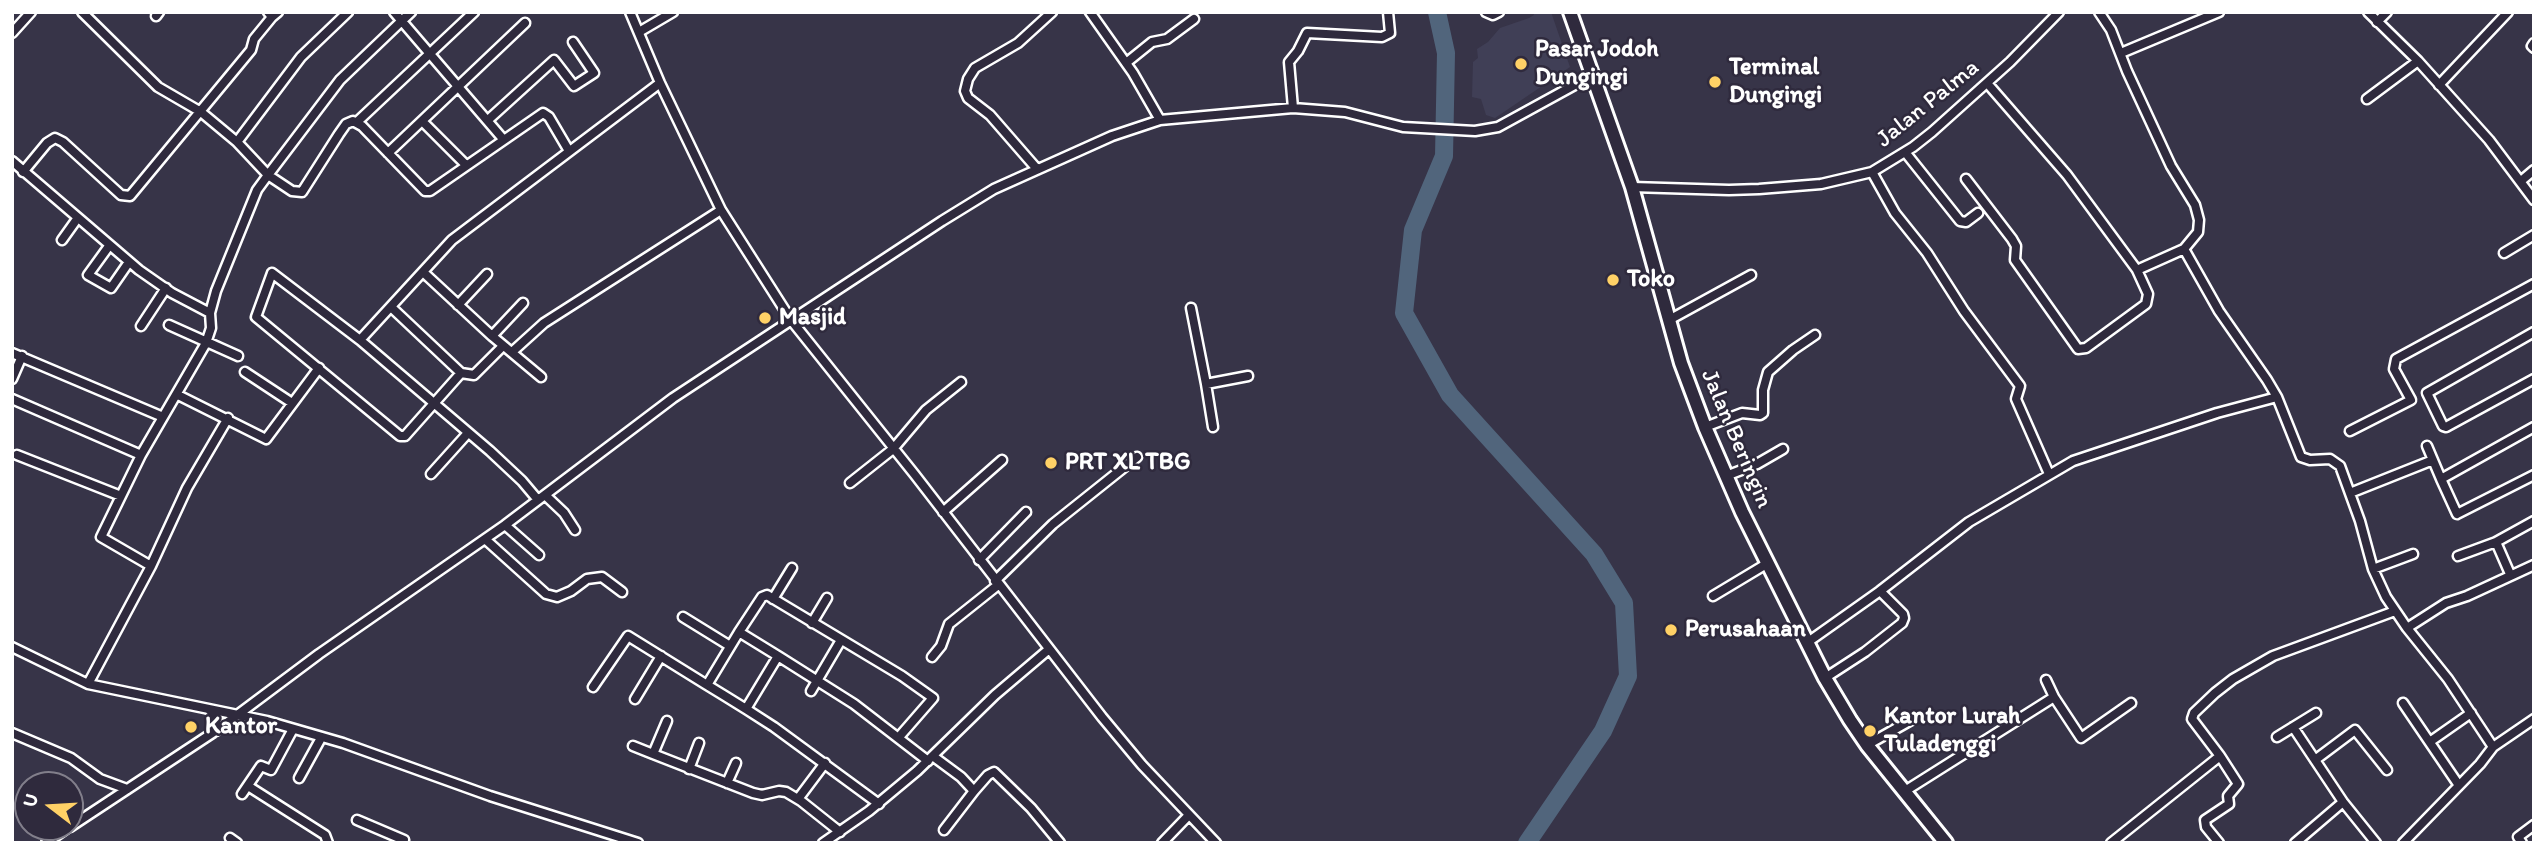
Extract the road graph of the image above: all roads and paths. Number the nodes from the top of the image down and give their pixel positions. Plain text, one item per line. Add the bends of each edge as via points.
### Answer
1 (31, 12) edge
2 (82, 12) edge
3 (348, 12) edge
4 (394, 12) edge
5 (411, 12) edge
6 (474, 12) edge
7 (630, 12) edge
8 (673, 12) edge
9 (1052, 12) edge
10 (1388, 12) edge
11 (1486, 12) edge
12 (1499, 12) edge
13 (1570, 12) edge
14 (2099, 12) edge
15 (2219, 12) edge
16 (2368, 12) edge
17 (2387, 12) edge
18 (2507, 12) edge
19 (1093, 13) edge
20 (2058, 13) edge
21 (273, 14) edge
22 (1194, 19) dead end
23 (402, 22) junction
24 (2377, 22) junction
25 (525, 23) dead end
26 (639, 32) junction
27 (12, 33) edge
28 (573, 42) dead end
29 (430, 52) junction
30 (2121, 53) junction
31 (2418, 61) junction
32 (1126, 63) junction
33 (1591, 76) junction
34 (660, 83) junction
35 (1987, 83) junction
36 (2439, 85) junction
37 (459, 87) junction
38 (2367, 99) dead end
39 (1293, 108) junction
40 (201, 112) junction
41 (488, 120) junction
42 (1160, 120) junction
43 (422, 121) junction
44 (357, 122) junction
45 (503, 139) junction
46 (237, 142) junction
47 (569, 151) junction
48 (1905, 152) junction
49 (388, 153) junction
50 (12, 162) edge
51 (466, 166) junction
52 (1037, 169) junction
53 (2534, 170) edge
54 (23, 172) junction
55 (1872, 172) junction
56 (268, 175) junction
57 (1966, 179) dead end
58 (2521, 181) junction
59 (1632, 187) junction
60 (2534, 200) edge
61 (721, 211) junction
62 (1978, 214) dead end
63 (78, 219) junction
64 (2534, 235) edge
65 (62, 240) dead end
66 (109, 246) junction
67 (2184, 249) junction
68 (2504, 253) dead end
69 (129, 262) junction
70 (2137, 270) junction
71 (423, 272) junction
72 (487, 274) dead end
73 (1751, 275) dead end
74 (2534, 284) edge
75 (166, 288) junction
76 (523, 303) dead end
77 (457, 305) junction
78 (391, 307) junction
79 (1191, 308) dead end
80 (210, 313) junction
81 (791, 320) junction
82 (1669, 320) junction
83 (169, 325) dead end
84 (141, 326) dead end
85 (2534, 332) edge
86 (1815, 335) dead end
87 (492, 336) junction
88 (360, 340) junction
89 (206, 343) junction
90 (503, 346) junction
91 (512, 352) junction
92 (12, 353) edge
93 (22, 356) junction
94 (238, 356) dead end
95 (319, 368) junction
96 (245, 372) dead end
97 (461, 373) junction
98 (1248, 376) dead end
99 (541, 377) dead end
100 (12, 379) edge
101 (2534, 379) edge
102 (961, 382) dead end
103 (1206, 384) junction
104 (2427, 393) junction
105 (178, 395) junction
106 (2277, 397) junction
107 (12, 399) edge
108 (2411, 400) junction
109 (292, 403) junction
110 (434, 404) junction
111 (163, 417) junction
112 (228, 418) junction
113 (1213, 427) dead end
114 (1705, 427) junction
115 (2534, 427) edge
116 (2350, 431) dead end
117 (468, 433) junction
118 (2427, 446) dead end
119 (893, 449) junction
120 (1783, 449) dead end
121 (141, 455) junction
122 (17, 456) dead end
123 (1137, 457) dead end
124 (1002, 460) dead end
125 (2433, 460) junction
126 (431, 474) dead end
127 (2049, 474) junction
128 (2534, 475) edge
129 (1726, 476) junction
130 (2441, 479) junction
131 (850, 483) dead end
132 (2350, 493) junction
133 (121, 496) junction
134 (542, 497) junction
135 (943, 512) junction
136 (1026, 512) dead end
137 (2534, 522) edge
138 (505, 525) junction
139 (575, 530) dead end
140 (485, 539) junction
141 (2496, 542) junction
142 (2413, 554) dead end
143 (539, 555) dead end
144 (2458, 556) dead end
145 (979, 560) junction
146 (1768, 563) junction
147 (2534, 565) edge
148 (151, 566) junction
149 (792, 568) dead end
150 (2373, 569) junction
151 (2510, 574) junction
152 (997, 583) junction
153 (1880, 591) junction
154 (622, 592) dead end
155 (1713, 596) dead end
156 (827, 598) dead end
157 (773, 599) junction
158 (2395, 611) junction
159 (683, 617) dead end
160 (812, 623) junction
161 (2407, 628) junction
162 (740, 632) junction
163 (841, 640) junction
164 (1808, 642) junction
165 (730, 646) junction
166 (12, 648) edge
167 (1048, 650) junction
168 (661, 656) junction
169 (778, 656) junction
170 (932, 657) dead end
171 (1825, 678) junction
172 (818, 680) junction
173 (2046, 680) dead end
174 (88, 684) junction
175 (707, 685) junction
176 (593, 687) dead end
177 (811, 691) dead end
178 (2054, 697) junction
179 (635, 699) dead end
180 (2131, 703) dead end
181 (2403, 703) dead end
182 (206, 707) junction
183 (746, 709) junction
184 (2316, 713) dead end
185 (2471, 713) junction
186 (239, 715) junction
187 (1913, 719) dead end
188 (2534, 719) edge
189 (667, 721) dead end
190 (2293, 727) junction
191 (293, 729) junction
192 (216, 731) junction
193 (12, 733) edge
194 (899, 737) junction
195 (2277, 737) dead end
196 (321, 738) junction
197 (2431, 741) junction
198 (699, 743) dead end
199 (1867, 745) junction
200 (633, 746) dead end
201 (2493, 747) junction
202 (653, 754) junction
203 (925, 756) junction
204 (2220, 756) junction
205 (2315, 760) junction
206 (736, 763) dead end
207 (825, 763) junction
208 (689, 769) junction
209 (2387, 770) dead end
210 (299, 778) dead end
211 (727, 783) junction
212 (2458, 784) junction
213 (248, 786) junction
214 (127, 789) junction
215 (974, 791) junction
216 (1905, 791) junction
217 (243, 794) dead end
218 (798, 799) junction
219 (2343, 802) junction
220 (879, 804) junction
221 (1189, 815) junction
222 (84, 818) edge
223 (357, 820) dead end
224 (2534, 825) edge
225 (944, 830) dead end
226 (839, 832) junction
227 (2517, 841) edge
228 (328, 843) edge
229 (402, 843) edge
230 (638, 843) edge
231 (823, 843) edge
232 (1060, 843) edge
233 (1163, 843) edge
234 (1216, 843) edge
235 (1946, 843) edge
236 (2111, 843) edge
237 (2219, 843) edge
238 (2295, 843) edge
239 (2376, 843) edge
240 (2403, 843) edge

1 - 27 street
2 - 40 street via 158,87
3 - 46 street via 301,57
4 - 23 street
5 - 23 street
6 - 29 street
7 - 26 street
8 - 26 street
9 - 52 street via 1018,43 975,68 965,91
10 - 39 street via 1390,33 1382,37 1307,33 1289,62
11 - 12 street
13 - 33 street, Jalan Beringin
14 - 30 street
15 - 30 street
16 - 24 street
17 - 24 street
18 - 36 street
19 - 32 street
20 - 35 street, Jalan Palma
21 - 40 street via 251,50
22 - 32 street via 1167,39 1152,42
23 - 29 street
23 - 56 street via 340,80
24 - 31 street
25 - 37 street
26 - 34 street
28 - 41 street via 594,73 574,86 554,60
29 - 37 street
29 - 44 street
30 - 67 street via 2171,166 2195,205 2198,232
31 - 36 street
31 - 38 street
32 - 42 street
33 - 39 street via 1498,127 1475,131 1403,127 1345,112
33 - 59 street, Jalan Beringin
34 - 47 street
34 - 61 street
35 - 48 street, Jalan Palma
35 - 70 street via 2067,175
36 - 58 street
37 - 41 street
37 - 43 street
39 - 42 street
40 - 46 street
40 - 54 street via 130,196 121,195 55,138
41 - 45 street
42 - 52 street
43 - 49 street
43 - 51 street
44 - 49 street
44 - 56 street via 346,124 302,192 292,191
45 - 47 street via 543,113
45 - 51 street
46 - 56 street
47 - 71 street via 452,240
48 - 55 street, Jalan Palma
48 - 62 street via 1960,221
49 - 51 street via 425,191
50 - 54 street
52 - 81 street via 942,220
53 - 58 street
54 - 63 street
55 - 59 street, Jalan Palma via 1782,188
55 - 127 street via 1895,213 2020,386 2016,399
56 - 80 street via 239,231
57 - 70 street via 2012,239 2015,260 2078,349 2086,348 2146,303 2148,294
58 - 60 street
59 - 82 street, Jalan Beringin
61 - 81 street
61 - 91 street via 544,323
63 - 65 street
63 - 66 street
64 - 68 street
66 - 69 street
66 - 69 street via 88,275 111,288
67 - 70 street
67 - 106 street
69 - 75 street
71 - 77 street
71 - 78 street
72 - 77 street
73 - 82 street
74 - 108 street via 2396,359 2395,369
75 - 80 street
75 - 84 street
76 - 87 street
77 - 87 street
78 - 88 street
78 - 97 street
79 - 103 street
80 - 89 street
81 - 119 street
81 - 134 street via 673,398
82 - 114 street, Jalan Beringin
83 - 89 street
85 - 104 street
86 - 114 street via 1768,372 1763,413 1742,414
87 - 90 street
88 - 95 street via 272,273 256,317
88 - 110 street
89 - 94 street
89 - 105 street
90 - 91 street
90 - 97 street via 474,375
91 - 99 street
92 - 93 street
93 - 100 street
93 - 111 street
95 - 109 street
95 - 110 street via 400,436
96 - 109 street
97 - 110 street
98 - 103 street
101 - 104 street via 2446,427
102 - 119 street via 926,410
103 - 113 street
104 - 108 street
105 - 111 street
105 - 112 street
106 - 127 street via 2073,461
106 - 132 street via 2301,457 2338,463
107 - 121 street
108 - 116 street
109 - 112 street via 265,439
110 - 117 street
111 - 121 street
112 - 148 street via 187,488
114 - 129 street, Jalan Beringin
115 - 130 street
117 - 126 street
117 - 134 street
118 - 125 street
119 - 131 street
119 - 135 street
120 - 129 street
121 - 133 street
122 - 133 street
123 - 152 street via 1054,524
124 - 135 street
125 - 130 street
125 - 132 street
127 - 153 street via 1969,522
128 - 130 street via 2457,514
129 - 146 street, Jalan Beringin
132 - 150 street
133 - 148 street via 101,537
134 - 138 street
134 - 139 street via 564,513
135 - 145 street
136 - 145 street
137 - 141 street
138 - 140 street
138 - 143 street
140 - 154 street via 547,594 557,597 587,579 602,577
140 - 186 street
141 - 144 street
141 - 151 street
142 - 150 street
145 - 152 street
146 - 155 street
146 - 164 street, Jalan Beringin
147 - 151 street
148 - 174 street
149 - 157 street
150 - 158 street
151 - 161 street via 2446,603
152 - 167 street
152 - 170 street via 948,624
153 - 164 street
153 - 171 street via 1903,614 1902,623
156 - 160 street
157 - 160 street
157 - 162 street via 762,597
158 - 161 street
158 - 204 street via 2273,656 2215,693 2192,719
159 - 165 street
160 - 163 street
161 - 185 street
162 - 165 street
162 - 169 street
163 - 172 street
163 - 194 street via 933,698
164 - 171 street, Jalan Beringin
165 - 175 street
166 - 174 street
167 - 203 street
167 - 221 street
168 - 175 street
168 - 176 street via 628,636
168 - 179 street
169 - 172 street
169 - 183 street
171 - 199 street, Jalan Beringin
172 - 177 street
172 - 194 street
173 - 178 street
174 - 182 street
175 - 183 street
178 - 180 street via 2081,738
178 - 216 street
181 - 197 street
182 - 186 street
182 - 192 street via 216,716
183 - 207 street
184 - 190 street
185 - 197 street
185 - 201 street
186 - 191 street
186 - 192 street
187 - 199 street
188 - 201 street
189 - 202 street
190 - 195 street
190 - 205 street
191 - 196 street
191 - 213 street via 271,771 261,766
192 - 214 street
193 - 214 street
194 - 203 street
196 - 210 street
196 - 230 street
197 - 212 street
198 - 208 street
199 - 216 street, Jalan Beringin
200 - 202 street
201 - 212 street
202 - 208 street
203 - 215 street
203 - 220 street
204 - 236 street
204 - 237 street via 2238,785 2228,796 2229,804 2205,820
205 - 209 street via 2355,730
205 - 219 street
206 - 211 street
207 - 218 street
207 - 220 street
208 - 211 street
211 - 218 street via 762,795 783,791
212 - 240 street
213 - 217 street
213 - 228 street via 325,835
214 - 222 street
215 - 225 street
215 - 232 street via 995,772
216 - 235 street, Jalan Beringin
218 - 226 street
219 - 238 street
219 - 239 street
220 - 226 street
221 - 233 street
221 - 234 street
223 - 229 street via 404,840
224 - 227 street
226 - 231 street

